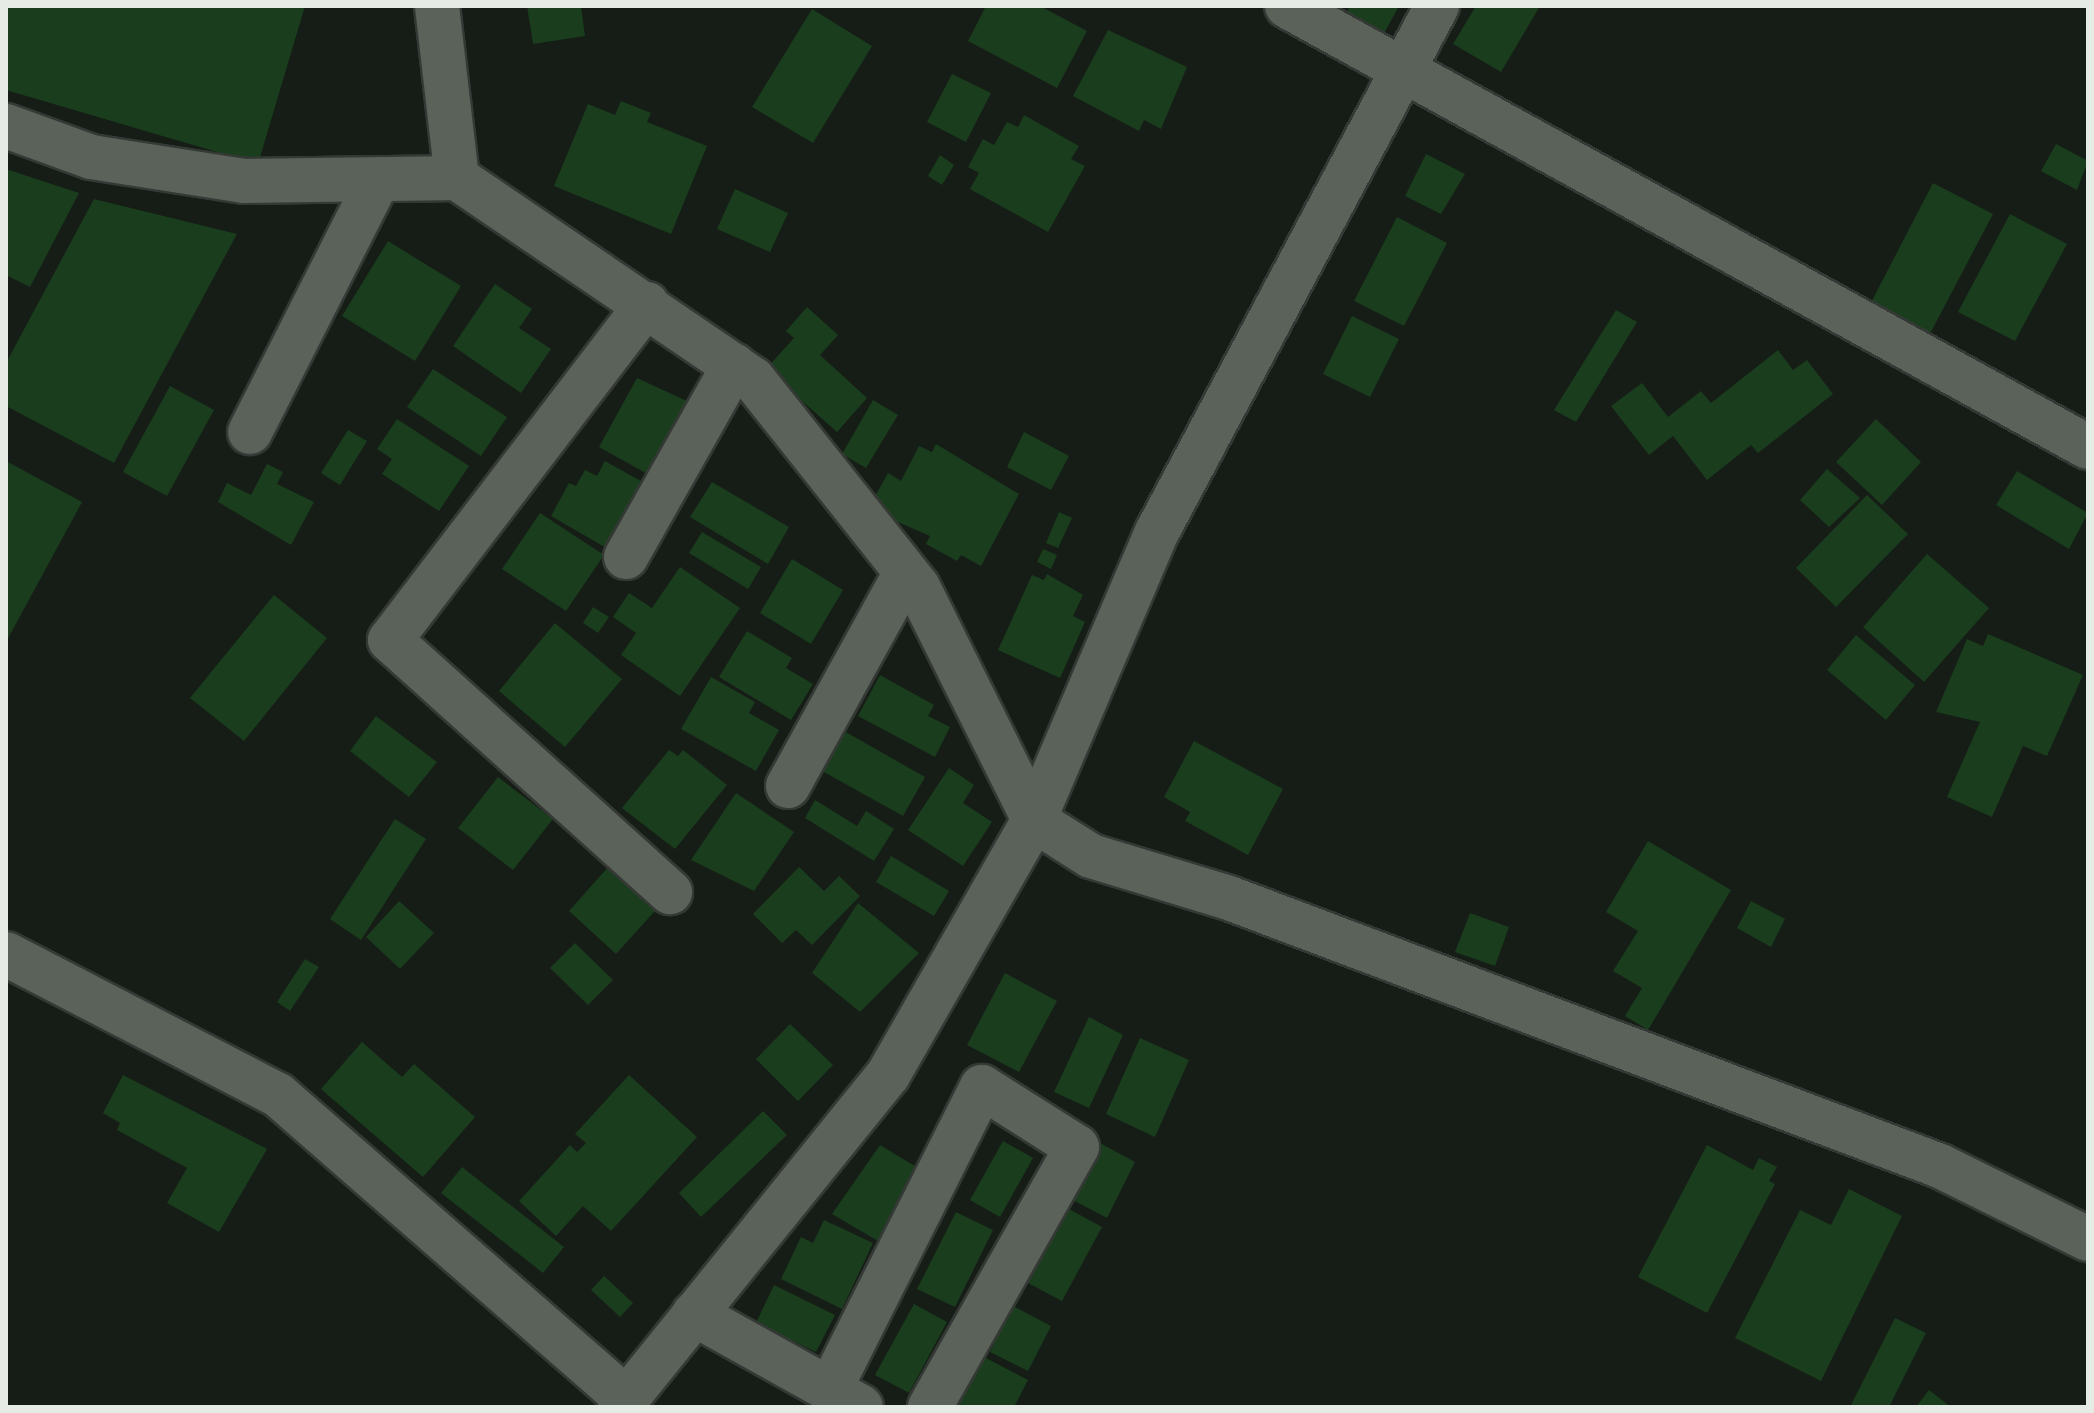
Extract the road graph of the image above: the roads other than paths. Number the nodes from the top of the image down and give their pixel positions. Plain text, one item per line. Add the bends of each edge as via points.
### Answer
1 (437, 6) edge
2 (1287, 6) edge
3 (1437, 6) edge
4 (1404, 68) junction
5 (6, 126) edge
6 (457, 178) junction
7 (378, 180) junction
8 (647, 304) junction
9 (734, 365) junction
10 (250, 432) dead end
11 (2088, 447) edge
12 (626, 557) dead end
13 (906, 572) junction
14 (788, 786) dead end
15 (1034, 820) junction
16 (670, 892) dead end
17 (6, 954) edge
18 (2088, 1239) edge
19 (694, 1314) junction
20 (845, 1398) edge
21 (623, 1403) edge
22 (930, 1407) edge

1 - 6 street
2 - 4 street
3 - 4 street
4 - 11 street
4 - 15 street via 1157,532
5 - 7 street via 91,157 244,181
6 - 7 street
6 - 8 street
7 - 10 street
8 - 9 street
8 - 16 street via 390,640
9 - 12 street
9 - 13 street
13 - 14 street
13 - 15 street
15 - 18 street via 1091,856 1229,898 1940,1166
15 - 19 street via 888,1075
17 - 21 street via 278,1095
19 - 20 street
19 - 21 street
20 - 22 street via 982,1087 1077,1147

